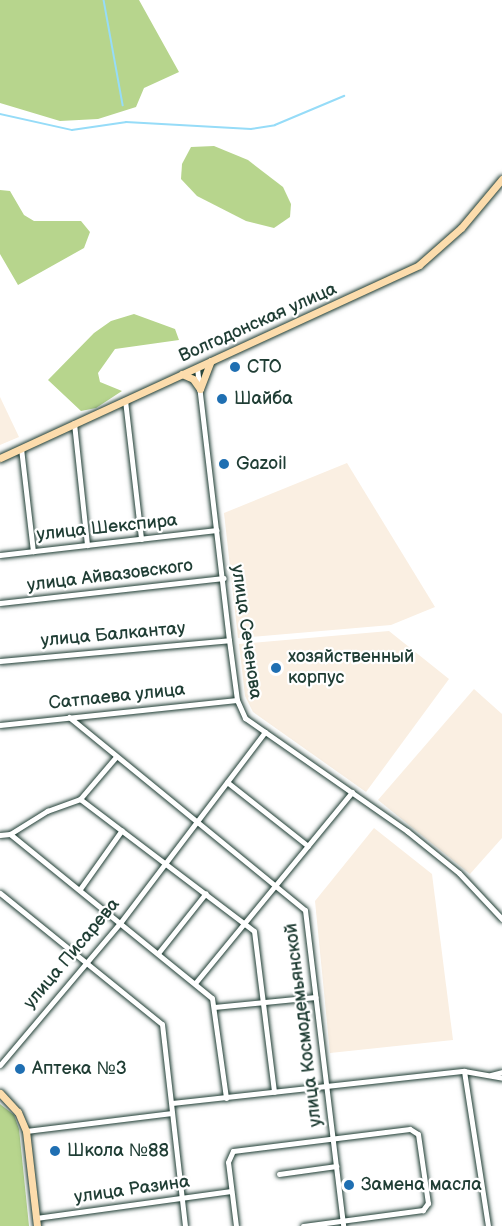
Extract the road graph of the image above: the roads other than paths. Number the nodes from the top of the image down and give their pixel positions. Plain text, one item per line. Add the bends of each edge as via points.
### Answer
1 (502, 179) edge
2 (212, 360) junction
3 (197, 368) junction
4 (182, 374) junction
5 (200, 389) junction
6 (125, 400) junction
7 (74, 423) junction
8 (21, 448) junction
9 (0, 458) edge
10 (217, 530) junction
11 (141, 539) junction
12 (87, 545) junction
13 (33, 551) junction
14 (0, 555) edge
15 (224, 578) junction
16 (0, 603) edge
17 (229, 639) junction
18 (0, 661) edge
19 (237, 700) junction
20 (69, 717) junction
21 (0, 725) edge
22 (265, 732) junction
23 (115, 758) junction
24 (227, 782) junction
25 (352, 792) junction
26 (80, 799) junction
27 (195, 823) junction
28 (122, 830) junction
29 (10, 834) junction
30 (0, 835) edge
31 (308, 846) junction
32 (165, 862) junction
33 (276, 885) junction
34 (80, 889) junction
35 (206, 892) junction
36 (0, 893) edge
37 (502, 918) edge
38 (243, 922) junction
39 (120, 923) junction
40 (159, 952) junction
41 (89, 962) junction
42 (196, 982) junction
43 (316, 997) junction
44 (264, 1003) junction
45 (214, 1007) junction
46 (0, 1065) edge
47 (464, 1071) junction
48 (502, 1072) edge
49 (490, 1076) junction
50 (502, 1078) edge
51 (326, 1088) junction
52 (274, 1092) junction
53 (0, 1093) edge
54 (226, 1098) junction
55 (172, 1103) junction
56 (172, 1113) junction
57 (26, 1131) junction
58 (332, 1138) junction
59 (336, 1166) junction
60 (279, 1174) dead end
61 (231, 1191) junction
62 (182, 1199) junction
63 (37, 1222) edge
64 (343, 1224) edge
65 (185, 1226) edge
66 (236, 1226) edge
67 (303, 1226) edge
68 (488, 1226) edge

1 - 2 main road, Волгодонская улица via 461,228 419,265
2 - 3 main road, Волгодонская улица
2 - 5 main road
3 - 4 main road, Волгодонская улица
3 - 5 street, улица Сеченова
4 - 5 main road via 193,379
4 - 6 main road, Волгодонская улица
5 - 10 street, улица Сеченова
6 - 7 main road, Волгодонская улица
6 - 11 street
7 - 8 main road, Волгодонская улица
7 - 12 street
8 - 9 main road, Волгодонская улица
8 - 13 street
10 - 11 street, улица Шекспира
10 - 15 street, улица Сеченова
11 - 12 street, улица Шекспира
12 - 13 street, улица Шекспира
13 - 14 street, улица Шекспира
15 - 16 street, улица Айвазовского
15 - 17 street, улица Сеченова
17 - 18 street, улица Балкантау
17 - 19 street, улица Сеченова
19 - 20 street, Сатпаева улица
19 - 22 street, улица Сеченова via 245,718
20 - 21 street, Сатпаева улица
20 - 23 street, улица Космодемьянской
22 - 24 street, улица Писарева
22 - 25 street, улица Сеченова
23 - 26 street
23 - 27 street, улица Космодемьянской
24 - 27 street, улица Писарева
24 - 31 street
25 - 31 street
25 - 37 street, улица Сеченова via 459,873
26 - 28 street
26 - 29 street via 46,811
27 - 32 street, улица Писарева
27 - 33 street, улица Космодемьянской
28 - 32 street
28 - 34 street
29 - 30 street
29 - 34 street
31 - 33 street
32 - 35 street
32 - 39 street, улица Писарева
33 - 38 street
33 - 43 street, улица Космодемьянской via 308,916
34 - 39 street
35 - 38 street
35 - 40 street
36 - 41 street
38 - 42 street
38 - 44 street via 254,931
39 - 40 street
39 - 41 street, улица Писарева
40 - 42 street
41 - 46 street, улица Писарева
41 - 55 street via 162,1024
42 - 45 street via 212,998
43 - 44 street
43 - 51 street, улица Космодемьянской
44 - 45 street
44 - 52 street
45 - 54 street
47 - 49 street
47 - 51 street
47 - 68 street
48 - 49 street
49 - 50 street
51 - 52 street
51 - 58 street, улица Космодемьянской
52 - 54 street
53 - 57 main road via 18,1112
54 - 55 street
55 - 56 street
56 - 57 street
56 - 62 street
57 - 63 main road
58 - 59 street, улица Космодемьянской
58 - 61 street via 233,1151 228,1162
58 - 64 street via 410,1129 420,1140 426,1208
59 - 60 street
59 - 64 street, улица Космодемьянской
61 - 62 street, улица Разина
61 - 66 street
62 - 63 street, улица Разина
62 - 65 street
64 - 67 street

